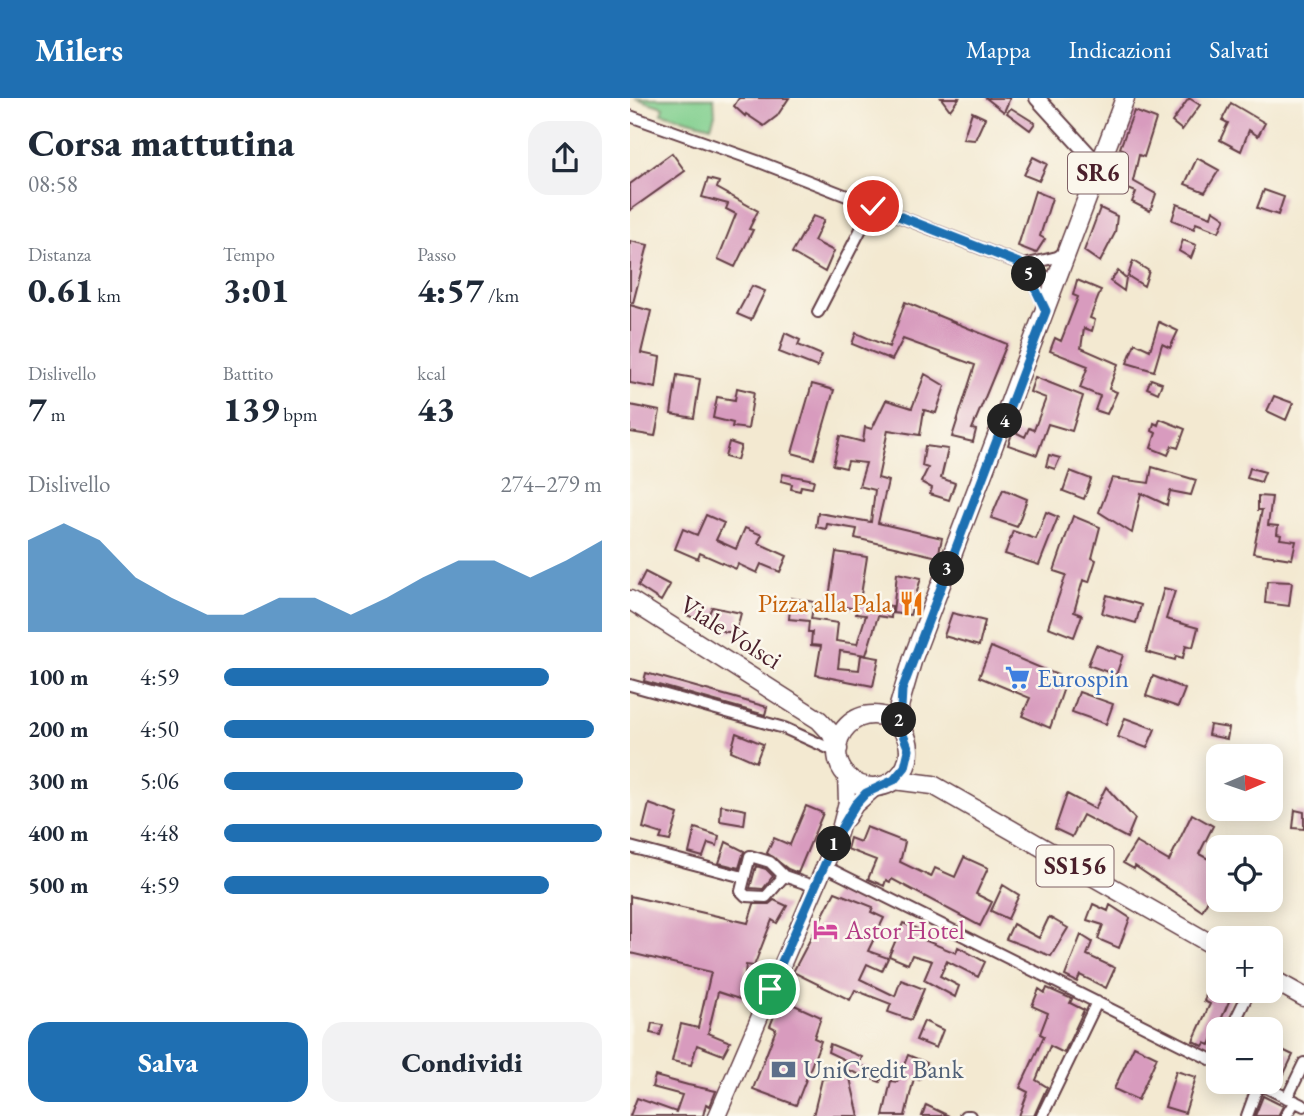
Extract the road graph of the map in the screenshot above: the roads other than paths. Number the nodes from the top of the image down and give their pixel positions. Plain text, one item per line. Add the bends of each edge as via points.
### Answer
1 (1037, 98) edge
2 (1125, 98) edge
3 (630, 116) edge
4 (1100, 167) junction
5 (873, 206) junction
6 (1070, 248) junction
7 (1024, 265) junction
8 (1059, 277) junction
9 (1046, 311) junction
10 (818, 312) dead end
11 (630, 600) edge
12 (913, 658) junction
13 (630, 684) edge
14 (804, 710) junction
15 (872, 715) junction
16 (853, 720) junction
17 (904, 734) junction
18 (837, 751) junction
19 (846, 774) junction
20 (885, 783) junction
21 (933, 785) junction
22 (839, 832) junction
23 (630, 847) edge
24 (824, 866) junction
25 (783, 876) junction
26 (743, 877) junction
27 (816, 887) junction
28 (1206, 941) edge
29 (1283, 985) edge
30 (1304, 997) edge
31 (1097, 1002) junction
32 (1206, 1056) edge
33 (1304, 1063) edge
34 (1253, 1094) edge
35 (1295, 1102) edge
36 (717, 1116) edge
37 (1042, 1116) edge
38 (1247, 1116) edge
39 (1286, 1116) edge

1 - 4 street
2 - 4 main road, SR6
3 - 5 street
4 - 6 main road, SR6
5 - 7 street
5 - 10 street
6 - 7 street via 1057,257
6 - 8 main road, SR6
7 - 8 street
7 - 9 street
8 - 9 main road, SR6
9 - 12 main road, SR6
11 - 14 main road, Viale Volsci
12 - 15 main road, SR6 via 897,689
12 - 17 main road, SR6 via 899,706
13 - 18 street via 784,728
14 - 16 main road, Viale Volsci
14 - 18 main road, Viale Volsci via 831,733
15 - 16 main road
15 - 17 main road via 882,716
16 - 18 main road via 844,729
17 - 20 main road via 908,759
17 - 21 main road, SS156 via 921,771
18 - 19 main road
19 - 20 main road, SS156 via 855,782
19 - 22 main road via 847,802
20 - 21 main road, SS156
20 - 22 main road via 855,805
21 - 28 main road, SS156
22 - 24 main road
23 - 26 street
24 - 27 main road
24 - 31 street
25 - 26 street via 770,862 750,856
25 - 26 street via 766,897 746,896 741,891
25 - 27 street
27 - 36 main road
29 - 30 main road
31 - 32 street
31 - 37 street
33 - 35 street
34 - 38 street
35 - 39 street

